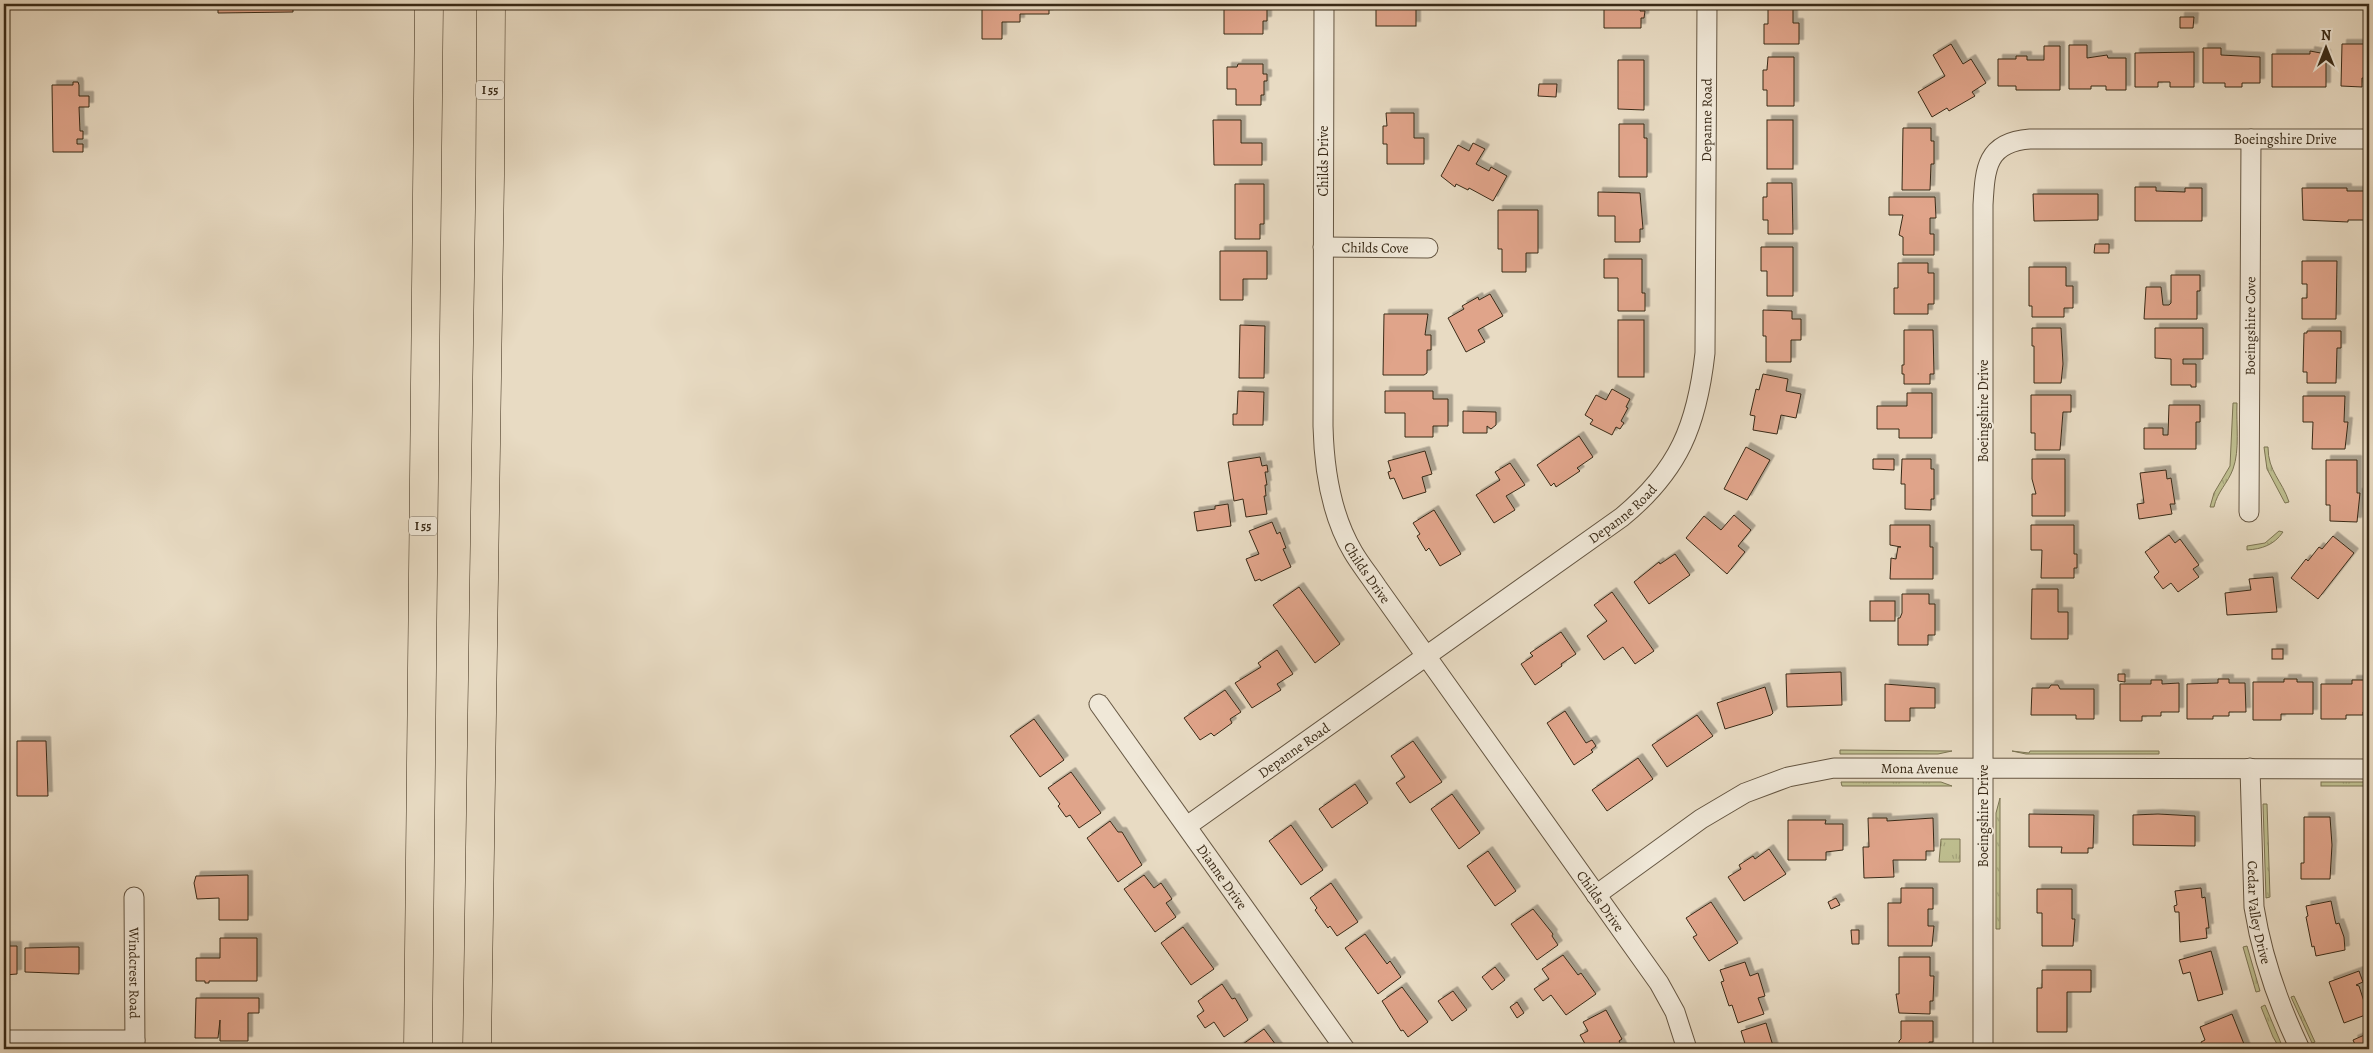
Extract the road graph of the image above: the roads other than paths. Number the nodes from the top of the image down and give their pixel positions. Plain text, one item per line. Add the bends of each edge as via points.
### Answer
1 (429, 4) edge
2 (491, 4) edge
3 (1324, 4) edge
4 (1706, 4) edge
5 (2251, 138) junction
6 (2369, 139) edge
7 (1323, 247) junction
8 (1428, 248) dead end
9 (2249, 512) dead end
10 (1425, 656) junction
11 (1099, 704) dead end
12 (1983, 768) junction
13 (2250, 768) junction
14 (2369, 769) edge
15 (1187, 826) junction
16 (1596, 895) junction
17 (134, 897) dead end
18 (4, 1040) edge
19 (136, 1045) edge
20 (418, 1049) edge
21 (476, 1049) edge
22 (1345, 1049) edge
23 (1687, 1049) edge
24 (1983, 1049) edge
25 (2300, 1049) edge

1 - 20 highway, I 55
2 - 21 highway, I 55
3 - 7 street, Childs Drive
4 - 10 street, Depanne Road via 1706,329 1701,389 1686,436 1668,469 1639,503
5 - 6 street, Boeingshire Drive
5 - 9 street, Boeingshire Cove
5 - 12 street, Boeingshire Drive via 2020,140 2003,146 1990,159 1986,169 1984,205
7 - 8 street, Childs Cove
7 - 10 street, Childs Drive via 1323,426 1331,493 1353,551
10 - 15 street, Depanne Road
10 - 16 street, Childs Drive
11 - 15 street, Dianne Drive
12 - 13 street, Mona Avenue
12 - 16 street, Mona Avenue via 1834,768 1766,783 1701,819
12 - 24 street, Boeingshire Drive
13 - 14 street, Mona Avenue
13 - 25 street, Cedar Valley Drive via 2254,907 2275,993
15 - 22 street, Dianne Drive
16 - 23 street, Childs Drive via 1670,1000
17 - 19 street, Windcrest Road
18 - 19 street

